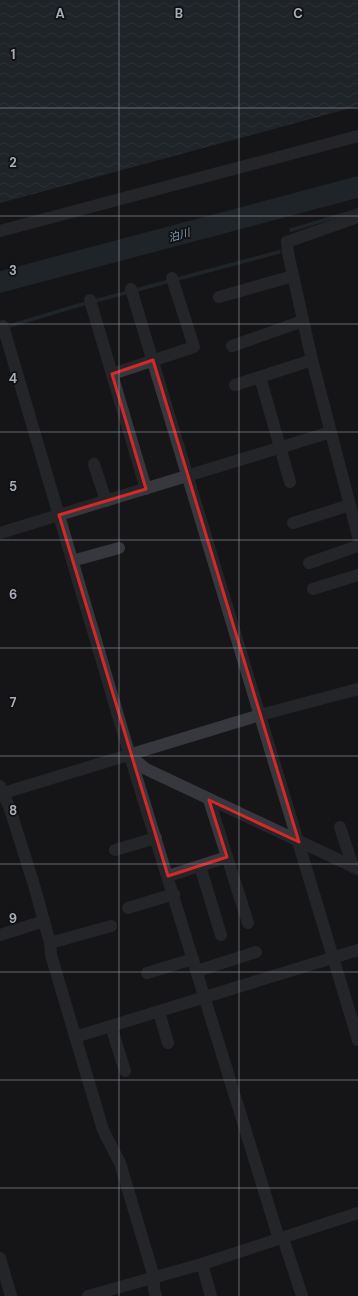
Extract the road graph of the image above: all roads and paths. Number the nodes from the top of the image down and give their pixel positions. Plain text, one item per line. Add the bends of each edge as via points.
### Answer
1 (358, 136) edge
2 (358, 216) edge
3 (0, 231) edge
4 (293, 276) junction
5 (172, 278) dead end
6 (132, 289) dead end
7 (219, 297) dead end
8 (90, 300) dead end
9 (303, 321) junction
10 (3, 326) dead end
11 (232, 346) dead end
12 (153, 360) junction
13 (312, 360) junction
14 (112, 374) junction
15 (260, 378) junction
16 (235, 385) dead end
17 (331, 432) junction
18 (279, 448) junction
19 (94, 464) dead end
20 (189, 476) junction
21 (290, 482) dead end
22 (146, 489) junction
23 (106, 501) junction
24 (353, 510) edge
25 (59, 515) junction
26 (293, 522) dead end
27 (0, 532) edge
28 (358, 536) edge
29 (358, 546) edge
30 (119, 548) dead end
31 (72, 561) junction
32 (309, 563) dead end
33 (358, 575) edge
34 (313, 589) dead end
35 (358, 689) edge
36 (260, 715) junction
37 (130, 756) junction
38 (1, 791) edge
39 (209, 800) junction
40 (340, 827) dead end
41 (156, 838) junction
42 (300, 842) junction
43 (115, 850) dead end
44 (227, 857) junction
45 (200, 866) junction
46 (355, 868) edge
47 (168, 876) junction
48 (174, 894) junction
49 (128, 908) dead end
50 (44, 921) junction
51 (248, 923) dead end
52 (111, 926) dead end
53 (0, 935) edge
54 (221, 935) dead end
55 (50, 943) junction
56 (358, 950) edge
57 (256, 952) dead end
58 (333, 957) junction
59 (193, 959) junction
60 (197, 971) junction
61 (147, 973) dead end
62 (206, 998) junction
63 (159, 1012) junction
64 (111, 1026) junction
65 (75, 1037) junction
66 (358, 1040) edge
67 (168, 1043) dead end
68 (125, 1071) dead end
69 (358, 1213) edge
70 (281, 1238) junction
71 (0, 1258) edge
72 (202, 1264) junction
73 (154, 1277) junction
74 (100, 1294) edge
75 (11, 1296) edge
76 (88, 1296) edge
77 (156, 1296) edge
78 (211, 1296) edge
79 (302, 1296) edge

1 - 3 street
2 - 4 street via 287,242
4 - 7 street
4 - 9 street
5 - 12 street via 194,347
6 - 12 street
8 - 14 street
9 - 11 street
9 - 13 street
10 - 25 street
12 - 14 street
12 - 20 street
13 - 15 street
13 - 17 street
14 - 22 street
15 - 16 street
15 - 18 street
17 - 18 street
17 - 24 street
18 - 20 street
18 - 21 street
19 - 23 street
20 - 22 street
20 - 36 street
22 - 23 street
23 - 25 street
24 - 26 street
24 - 28 street
25 - 27 street
25 - 31 street
29 - 32 street
30 - 31 street
31 - 37 street
33 - 34 street
35 - 36 street
36 - 37 street
36 - 42 street
37 - 38 street
37 - 39 street via 146,769
37 - 41 street
38 - 50 street via 10,809
39 - 42 street
39 - 44 street
40 - 46 street
41 - 43 street
41 - 47 street
42 - 46 street
42 - 58 street
44 - 45 street
44 - 51 street
45 - 47 street
45 - 54 street
47 - 48 street
48 - 49 street
48 - 59 street
50 - 53 street
50 - 55 street
52 - 55 street
55 - 65 street via 51,955
56 - 58 street
57 - 60 street
58 - 62 street
58 - 66 street
59 - 60 street
59 - 61 street
60 - 62 street
62 - 63 street
62 - 70 street
63 - 64 street
63 - 67 street
64 - 65 street
64 - 68 street
65 - 73 street via 102,1130 120,1163
69 - 70 street
70 - 72 street
70 - 79 street
71 - 75 street
72 - 73 street
72 - 78 street
73 - 74 street
73 - 77 street
74 - 76 street

